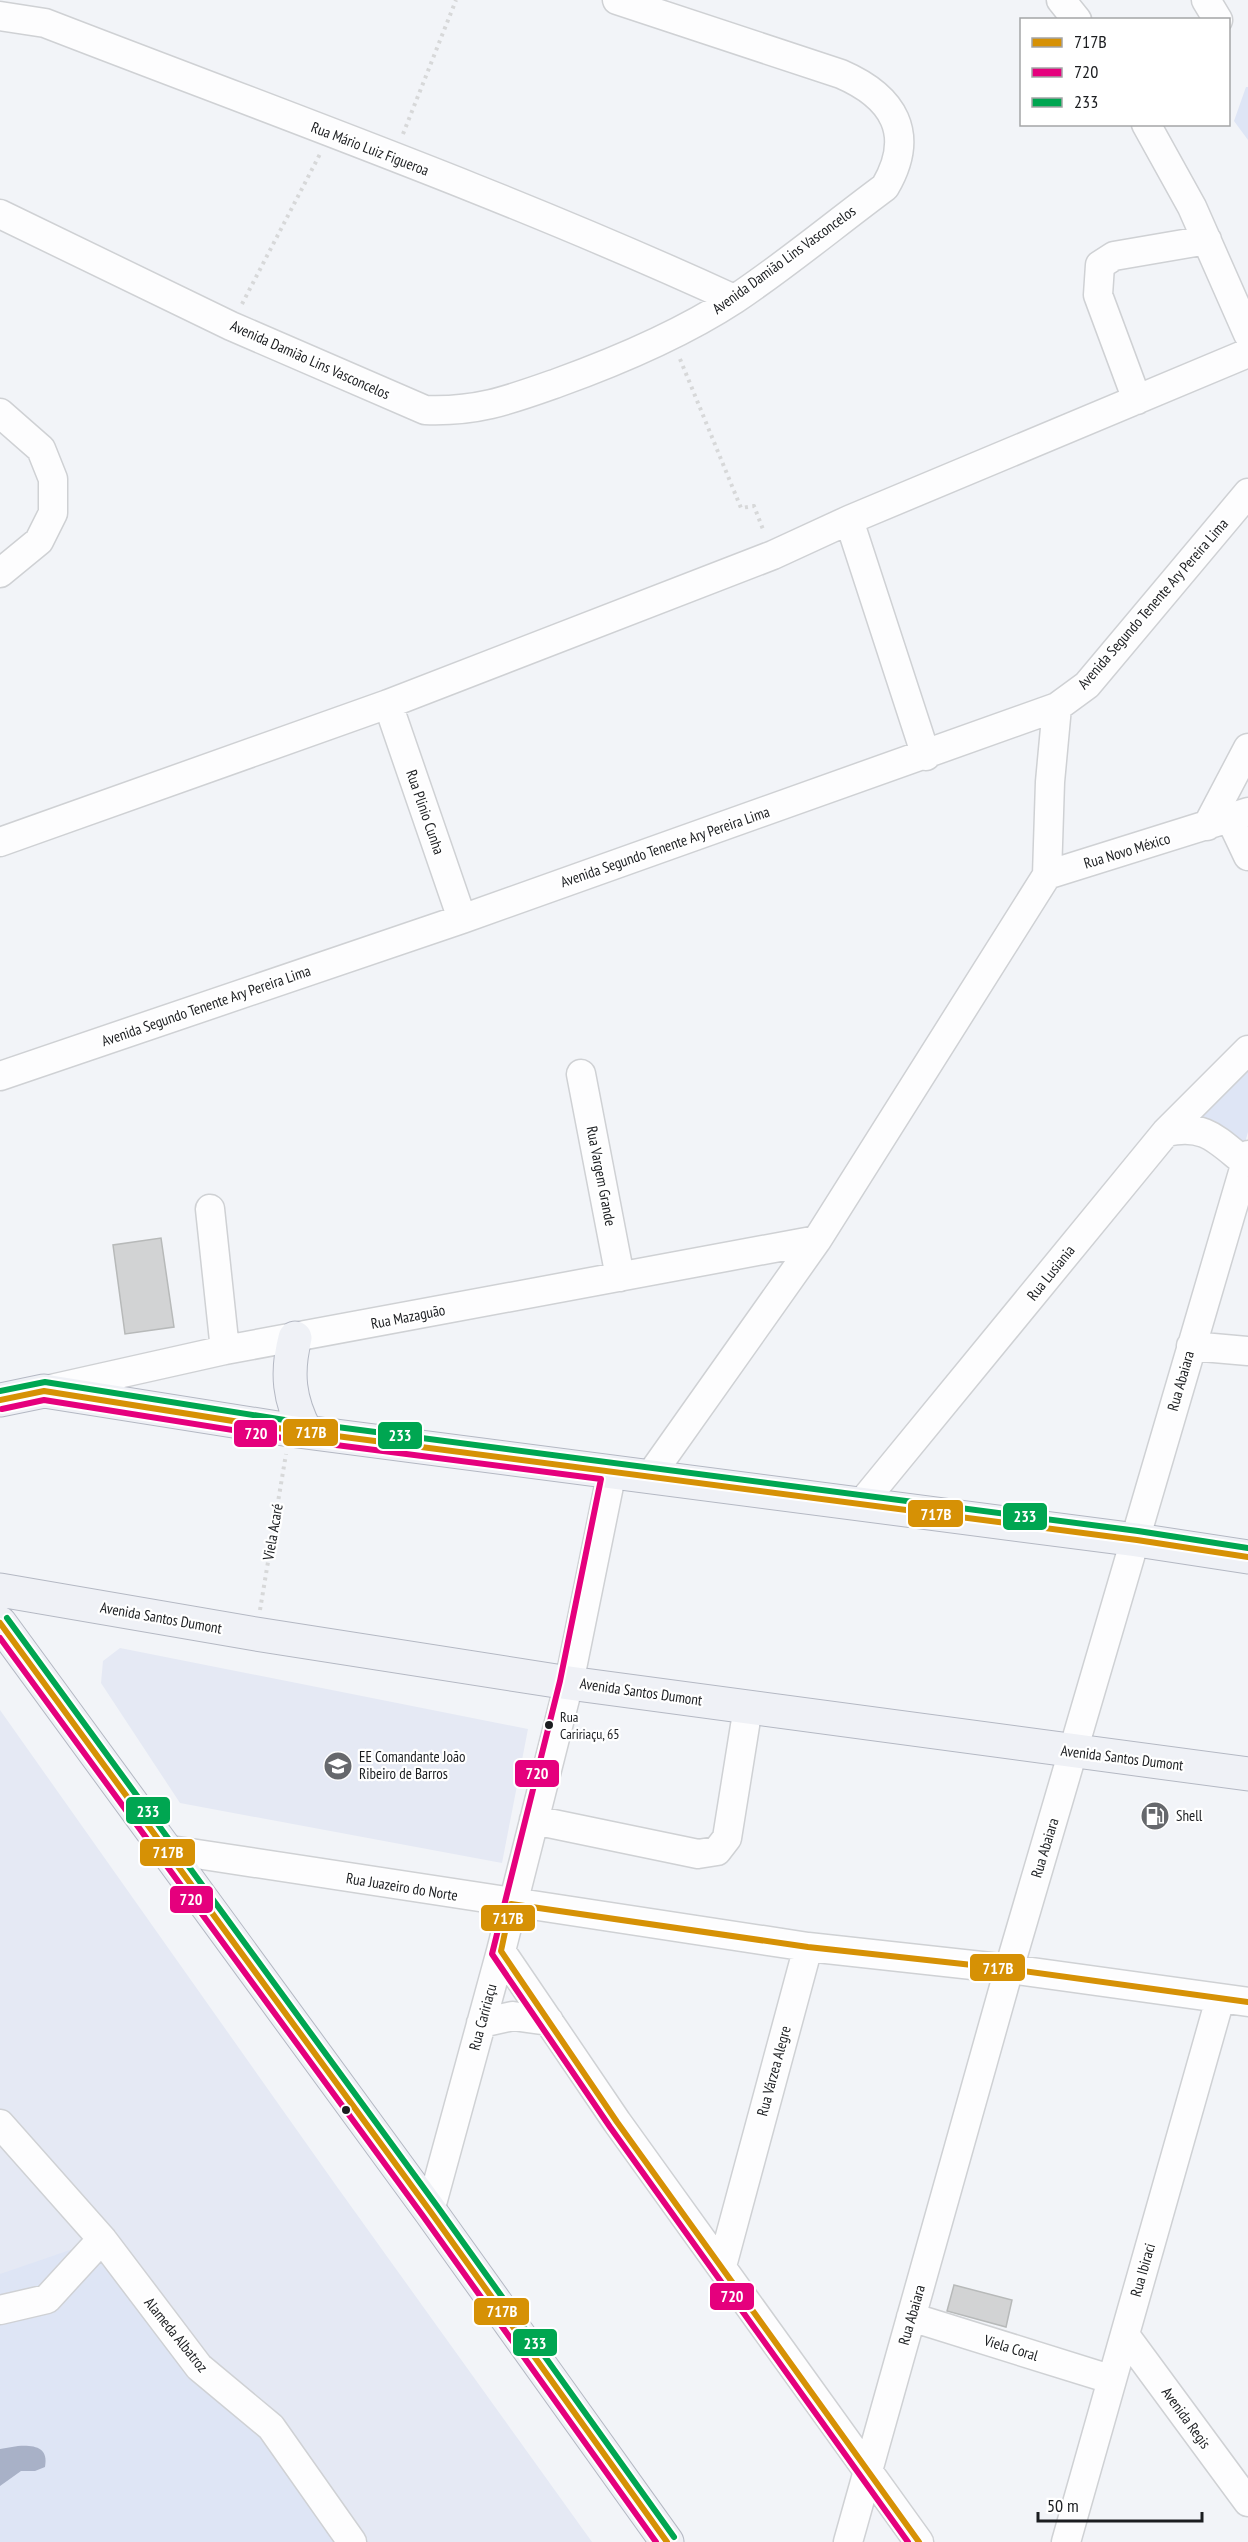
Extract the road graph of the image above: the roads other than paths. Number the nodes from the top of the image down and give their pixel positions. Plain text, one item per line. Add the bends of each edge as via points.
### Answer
1 (617, 0) edge
2 (1061, 0) edge
3 (1206, 0) edge
4 (0, 16) edge
5 (1075, 18) edge
6 (1217, 18) edge
7 (1147, 126) edge
8 (0, 214) edge
9 (1207, 240) junction
10 (734, 299) junction
11 (1248, 334) edge
12 (1248, 353) edge
13 (1137, 400) junction
14 (0, 413) edge
15 (1248, 493) edge
16 (849, 520) junction
17 (0, 573) edge
18 (388, 704) junction
19 (1057, 707) junction
20 (1248, 748) edge
21 (926, 756) junction
22 (1228, 819) edge
23 (0, 842) edge
24 (1248, 856) edge
25 (1047, 875) junction
26 (462, 919) junction
27 (1248, 1050) edge
28 (581, 1074) dead end
29 (0, 1076) edge
30 (1166, 1132) junction
31 (1247, 1159) edge
32 (210, 1209) dead end
33 (817, 1239) junction
34 (620, 1277) junction
35 (295, 1338) junction
36 (1191, 1346) junction
37 (225, 1350) junction
38 (1248, 1351) edge
39 (44, 1391) junction
40 (0, 1400) edge
41 (298, 1431) junction
42 (612, 1471) junction
43 (650, 1476) junction
44 (861, 1504) junction
45 (1137, 1540) junction
46 (1248, 1557) edge
47 (0, 1590) edge
48 (0, 1623) edge
49 (569, 1683) junction
50 (748, 1707) junction
51 (1074, 1752) junction
52 (1248, 1774) edge
53 (534, 1820) junction
54 (164, 1849) junction
55 (511, 1904) junction
56 (808, 1947) junction
57 (501, 1951) junction
58 (1009, 1969) junction
59 (1220, 1999) junction
60 (1248, 2002) edge
61 (549, 2021) junction
62 (481, 2023) junction
63 (0, 2124) edge
64 (741, 2195) junction
65 (430, 2211) junction
66 (689, 2221) junction
67 (102, 2239) junction
68 (722, 2266) junction
69 (0, 2310) edge
70 (911, 2317) junction
71 (1125, 2335) junction
72 (1110, 2379) junction
73 (886, 2407) junction
74 (838, 2429) junction
75 (868, 2471) junction
76 (1248, 2502) edge
77 (352, 2542) edge
78 (667, 2542) edge
79 (848, 2542) edge
80 (919, 2542) edge
81 (1066, 2542) edge

1 - 10 street, Avenida Damião Lins Vasconcelos via 856,81 875,92 896,126 901,146 897,166 885,187
2 - 5 street
3 - 6 street
4 - 10 street, Rua Mário Luiz Figueroa via 45,23 331,133
7 - 9 street
8 - 10 street, Avenida Damião Lins Vasconcelos via 231,326 425,410 458,412 537,390 670,336
9 - 11 street
9 - 13 street via 1114,255 1100,265 1098,294
12 - 13 street
13 - 16 street
14 - 17 street via 42,449 53,479 53,513 39,542
15 - 19 street, Avenida Segundo Tenente Ary Pereira Lima via 1087,685
16 - 18 street via 773,555
16 - 21 street
18 - 23 street
18 - 26 street, Rua Plinio Cunha
19 - 21 street, Avenida Segundo Tenente Ary Pereira Lima
19 - 25 street
20 - 22 street
21 - 26 street, Avenida Segundo Tenente Ary Pereira Lima
22 - 24 street
22 - 25 street, Rua Novo México
25 - 33 street
26 - 29 street, Avenida Segundo Tenente Ary Pereira Lima
27 - 30 street, Rua Lusiania
28 - 34 street, Rua Vargem Grande
30 - 31 street via 1202,1131
30 - 44 street, Rua Lusiania
31 - 36 street, Rua Abaiara
32 - 37 street
33 - 34 street, Rua Mazaguão
33 - 43 street
34 - 35 street, Rua Mazaguão
35 - 37 street, Rua Mazaguão
35 - 41 main road via 289,1360 291,1400
36 - 38 street
36 - 45 street, Rua Abaiara
37 - 39 street, Rua Mazaguão
39 - 40 main road, Rua Mazaguão
39 - 41 main road
41 - 42 main road
42 - 43 main road
42 - 49 street, Rua Caririaçu
43 - 44 main road
44 - 45 main road
45 - 46 main road
45 - 51 street, Rua Abaiara
47 - 49 main road, Avenida Santos Dumont
48 - 54 main road
49 - 50 main road, Avenida Santos Dumont
49 - 53 street, Rua Caririaçu
50 - 51 main road, Avenida Santos Dumont
50 - 53 street via 727,1838 717,1851 698,1854
51 - 52 main road, Avenida Santos Dumont
51 - 58 street, Rua Abaiara
53 - 55 street, Rua Caririaçu
54 - 55 street, Rua Juazeiro do Norte
54 - 65 main road
55 - 56 street, Rua Juazeiro do Norte
55 - 57 street, Rua Caririaçu
56 - 58 street, Rua Juazeiro do Norte
56 - 64 street, Rua Várzea Alegre
57 - 61 street
57 - 62 street, Rua Caririaçu
58 - 59 street, Rua Juazeiro do Norte
58 - 70 street, Rua Abaiara
59 - 60 street, Rua Juazeiro do Norte
59 - 71 street, Rua Ibiraci
61 - 62 street via 513,2016
61 - 66 street
62 - 65 street, Rua Caririaçu
63 - 67 street, Alameda Albatroz
64 - 66 street via 717,2216
64 - 68 street, Rua Várzea Alegre
65 - 78 main road
66 - 68 street
67 - 69 street via 47,2299
67 - 77 street, Alameda Albatroz via 199,2367 271,2427
68 - 74 street
70 - 72 street, Viela Coral
70 - 73 street, Rua Abaiara
71 - 72 street, Rua Ibiraci
71 - 76 street, Avenida Regis
72 - 81 street, Rua Ibiraci
73 - 74 street via 864,2423
73 - 75 street, Rua Abaiara
74 - 75 street
75 - 79 street, Rua Abaiara
75 - 80 street

